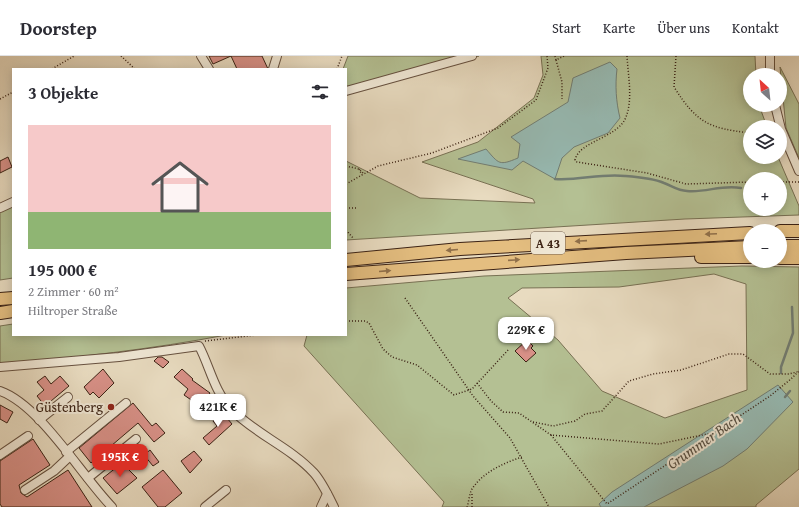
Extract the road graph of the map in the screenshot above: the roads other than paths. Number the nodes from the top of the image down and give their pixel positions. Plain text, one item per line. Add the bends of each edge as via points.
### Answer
1 (201, 56) edge
2 (277, 56) edge
3 (472, 56) edge
4 (770, 56) edge
5 (208, 68) edge
6 (273, 68) edge
7 (770, 68) edge
8 (347, 92) edge
9 (776, 112) edge
10 (799, 171) edge
11 (12, 202) edge
12 (0, 208) edge
13 (787, 231) edge
14 (799, 231) edge
15 (743, 233) edge
16 (787, 246) edge
17 (799, 246) edge
18 (743, 247) edge
19 (626, 252) junction
20 (743, 257) edge
21 (787, 258) edge
22 (799, 258) edge
23 (347, 260) edge
24 (347, 274) edge
25 (12, 298) edge
26 (0, 299) edge
27 (12, 311) edge
28 (0, 313) edge
29 (0, 367) edge
30 (0, 391) edge
31 (68, 397) dead end
32 (126, 403) dead end
33 (39, 420) junction
34 (28, 436) dead end
35 (136, 439) dead end
36 (68, 454) junction
37 (0, 455) edge
38 (88, 478) junction
39 (24, 490) dead end
40 (226, 490) dead end
41 (327, 494) junction
42 (108, 505) edge
43 (205, 507) edge
44 (321, 507) edge
45 (334, 507) edge

1 - 5 street
2 - 6 street
3 - 8 street
4 - 7 street
9 - 10 street
11 - 12 street
13 - 14 highway
15 -> 23 highway, A 43 via 460,249
16 - 17 highway
18 - 19 highway, A 43
19 - 20 highway via 667,258
24 -> 19 highway, A 43
21 - 22 highway
25 - 26 highway
27 - 28 highway
29 - 41 street via 119,358 199,346 219,394 231,409 306,465 321,481
30 - 33 street via 22,403
31 - 33 street
32 - 36 street
33 - 36 street
34 - 37 street
35 - 38 street
36 - 38 street
36 - 39 street via 54,471
38 - 42 street
40 - 43 street
41 - 44 street
41 - 45 street

